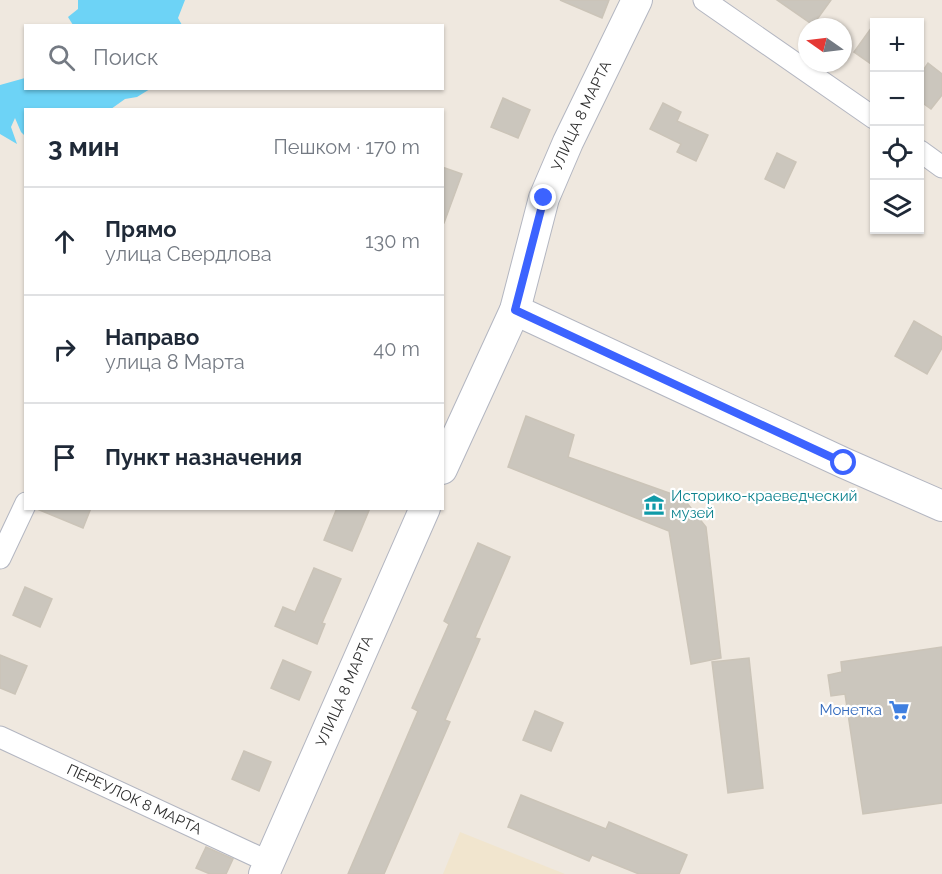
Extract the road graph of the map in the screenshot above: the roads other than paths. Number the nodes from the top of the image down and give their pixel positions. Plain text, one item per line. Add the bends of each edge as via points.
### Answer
1 (638, 0) edge
2 (704, 0) edge
3 (870, 115) edge
4 (924, 154) edge
5 (942, 167) edge
6 (515, 310) junction
7 (444, 465) edge
8 (942, 506) edge
9 (24, 507) edge
10 (424, 510) edge
11 (0, 558) edge
12 (0, 737) edge
13 (266, 868) edge

1 - 6 street, УЛИЦА 8 МАРТА via 544,198
2 - 3 street
4 - 5 street
6 - 7 street, УЛИЦА 8 МАРТА
6 - 8 street
9 - 11 street
10 - 13 street, УЛИЦА 8 МАРТА
12 - 13 street, ПЕРЕУЛОК 8 МАРТА

